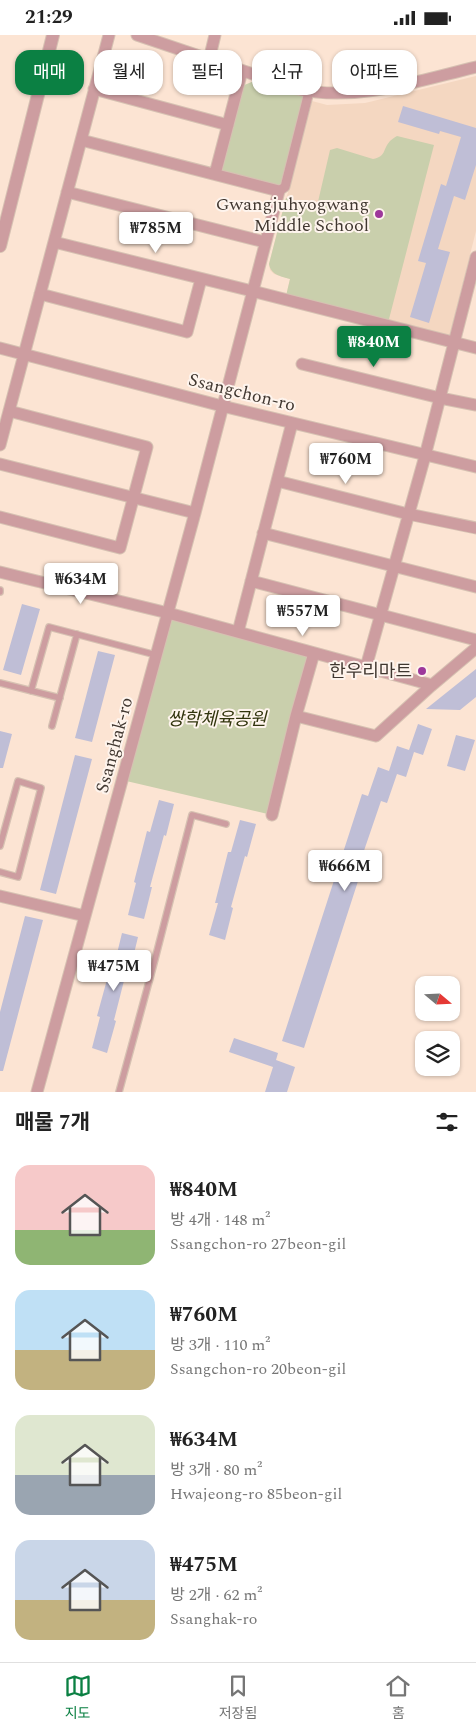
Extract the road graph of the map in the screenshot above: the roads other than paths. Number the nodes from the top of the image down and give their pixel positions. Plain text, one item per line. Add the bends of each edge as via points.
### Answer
1 (53, 35) edge
2 (109, 35) edge
3 (137, 35) edge
4 (215, 35) edge
5 (105, 50) edge
6 (180, 50) edge
7 (211, 50) edge
8 (476, 67) edge
9 (242, 71) edge
10 (252, 74) edge
11 (94, 89) edge
12 (322, 93) edge
13 (116, 95) edge
14 (236, 95) edge
15 (309, 95) edge
16 (228, 125) junction
17 (81, 140) junction
18 (215, 174) junction
19 (279, 191) junction
20 (67, 192) junction
21 (4, 209) edge
22 (265, 242) junction
23 (54, 243) junction
24 (0, 246) edge
25 (476, 257) edge
26 (201, 279) junction
27 (252, 291) junction
28 (40, 294) junction
29 (471, 298) edge
30 (454, 344) junction
31 (0, 348) edge
32 (476, 349) edge
33 (24, 354) junction
34 (302, 364) dead end
35 (440, 398) junction
36 (476, 405) edge
37 (222, 406) junction
38 (9, 411) junction
39 (292, 423) junction
40 (0, 445) edge
41 (425, 456) junction
42 (0, 464) edge
43 (476, 467) edge
44 (277, 481) junction
45 (134, 497) junction
46 (195, 513) junction
47 (408, 514) junction
48 (0, 517) edge
49 (476, 528) edge
50 (264, 533) junction
51 (394, 566) junction
52 (0, 572) edge
53 (251, 581) junction
54 (476, 587) edge
55 (168, 613) junction
56 (381, 615) junction
57 (238, 632) junction
58 (77, 634) junction
59 (476, 640) edge
60 (476, 648) edge
61 (314, 653) junction
62 (156, 655) junction
63 (366, 667) junction
64 (0, 683) edge
65 (432, 685) junction
66 (32, 691) junction
67 (60, 698) junction
68 (296, 716) junction
69 (52, 725) dead end
70 (272, 815) dead end
71 (226, 824) dead end
72 (0, 846) edge
73 (0, 872) edge
74 (0, 896) edge
75 (85, 916) junction
76 (38, 1092) edge
77 (119, 1092) edge

1 - 21 street
2 - 5 street
3 - 6 street
4 - 7 street
8 - 12 street via 384,89
9 - 10 street
11 - 17 street
13 - 16 street
14 - 16 street
15 - 19 street via 285,187
16 - 18 street
17 - 18 street
17 - 20 street
18 - 19 street
19 - 22 street, Ssanghak-ro
20 - 22 street
20 - 23 street
21 - 24 street
22 - 27 street, Ssanghak-ro
23 - 26 street
23 - 28 street
25 - 29 street
26 - 27 street
26 - 28 street via 187,332
27 - 30 street
27 - 37 street, Ssanghak-ro
28 - 33 street
29 - 30 street
30 - 32 street
30 - 35 street
31 - 33 street, Ssangchon-ro
33 - 37 street, Ssangchon-ro
33 - 38 street
34 - 35 street
35 - 36 street
35 - 41 street
37 - 39 street, Ssangchon-ro
37 - 46 street, Ssanghak-ro
38 - 40 street
38 - 45 street via 147,447
39 - 41 street, Ssangchon-ro
39 - 44 street
41 - 43 street, Ssangchon-ro
41 - 47 street
42 - 45 street
44 - 47 street
44 - 50 street
45 - 46 street
45 - 48 street via 120,549
46 - 55 street, Ssanghak-ro
47 - 49 street
47 - 51 street
50 - 51 street
50 - 53 street
51 - 54 street
51 - 56 street
52 - 55 street
53 - 56 street
53 - 57 street
55 - 57 street
55 - 62 street, Ssanghak-ro
56 - 59 street
56 - 63 street
57 - 61 street
58 - 62 lane
58 - 66 lane via 49,627
58 - 67 lane
60 - 65 street
61 - 63 street
61 - 68 street
62 - 75 street, Ssanghak-ro
63 - 65 street
64 - 66 lane
65 - 68 street via 376,736
66 - 67 lane
67 - 69 lane
68 - 70 street
71 - 77 lane via 192,815
72 - 73 lane via 18,781 42,788 18,877
74 - 75 street
75 - 76 street, Ssanghak-ro

